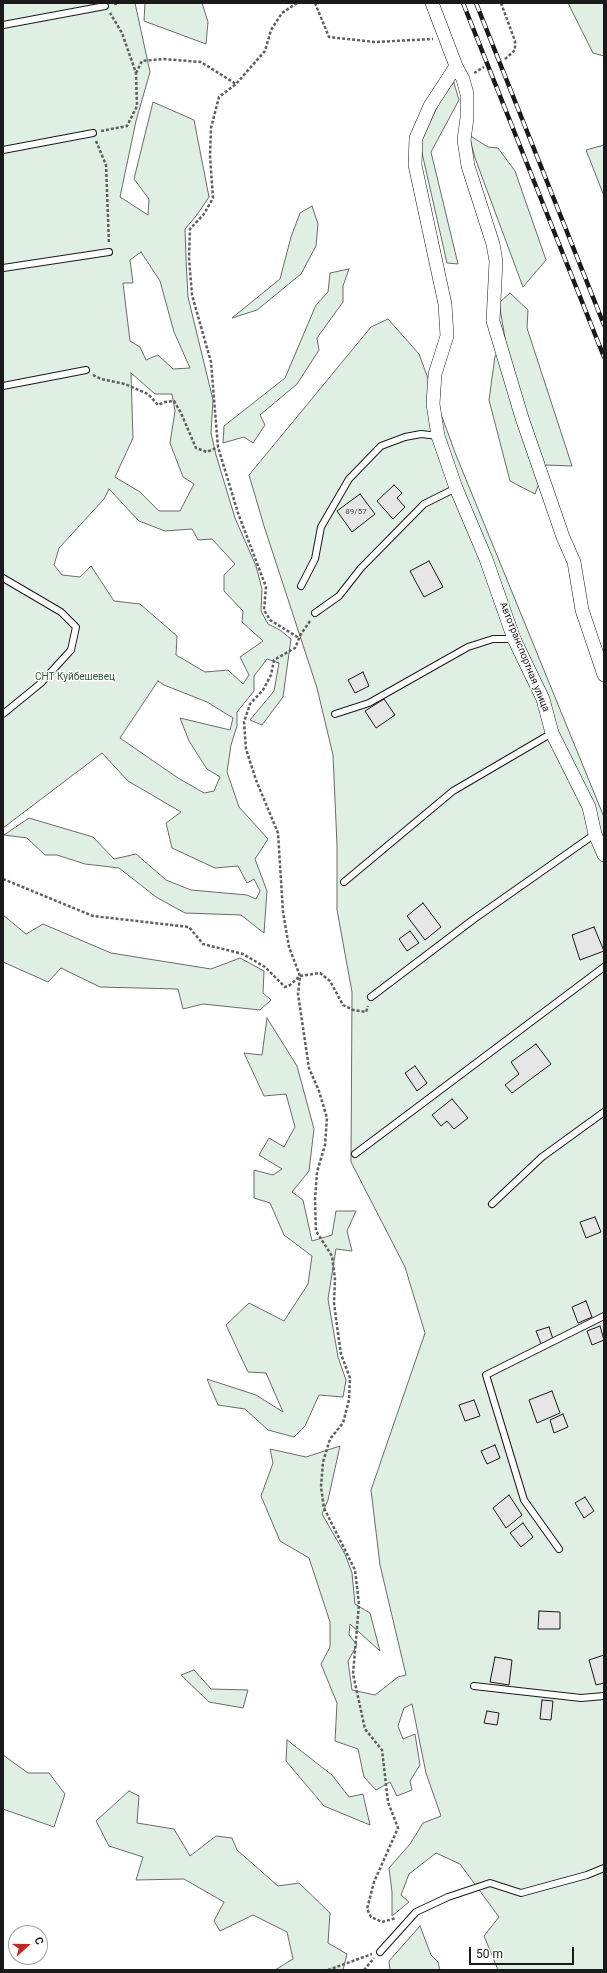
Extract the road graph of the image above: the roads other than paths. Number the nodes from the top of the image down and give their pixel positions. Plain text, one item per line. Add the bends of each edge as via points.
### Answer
1 (432, 3) edge
2 (106, 6) road end
3 (3, 25) edge
4 (456, 66) junction
5 (93, 133) road end
6 (3, 150) edge
7 (109, 252) road end
8 (3, 268) edge
9 (86, 370) road end
10 (3, 386) edge
11 (438, 436) junction
12 (456, 488) junction
13 (3, 578) edge
14 (301, 586) dead end
15 (315, 613) road end
16 (514, 639) junction
17 (604, 676) edge
18 (3, 714) edge
19 (336, 714) dead end
20 (552, 733) junction
21 (595, 834) junction
22 (604, 855) edge
23 (344, 882) dead end
24 (604, 967) edge
25 (370, 997) road end
26 (604, 1112) edge
27 (355, 1154) dead end
28 (492, 1204) dead end
29 (604, 1316) edge
30 (559, 1548) dead end
31 (474, 1686) dead end
32 (604, 1696) edge
33 (604, 1868) edge
34 (380, 1952) road end

1 - 4 street
2 - 3 lane
4 - 11 street, Автотранспортная улица via 430,106 416,138 415,158 420,195 445,304 446,336 435,374 433,404
4 - 17 street via 467,94 464,140 468,166 496,261 493,321 522,418 574,562 582,610
5 - 6 lane
7 - 8 lane
9 - 10 lane
11 - 12 street, Автотранспортная улица
11 - 14 lane via 421,434 381,446 349,479 321,527 315,558
12 - 15 lane via 424,504 360,568 339,596
12 - 16 street, Автотранспортная улица via 486,558
13 - 18 lane via 61,612 76,627 71,650 40,683
16 - 19 lane via 493,638 468,647 368,703
16 - 20 street, Автотранспортная улица via 543,699
20 - 21 street, Автотранспортная улица via 589,807
20 - 23 lane via 453,791
21 - 22 street, Автотранспортная улица
21 - 25 lane via 474,919
24 - 27 lane
26 - 28 lane via 542,1157
29 - 30 lane via 486,1375 524,1500
31 - 32 lane via 581,1698
33 - 34 lane via 521,1893 490,1883 448,1898 416,1912

